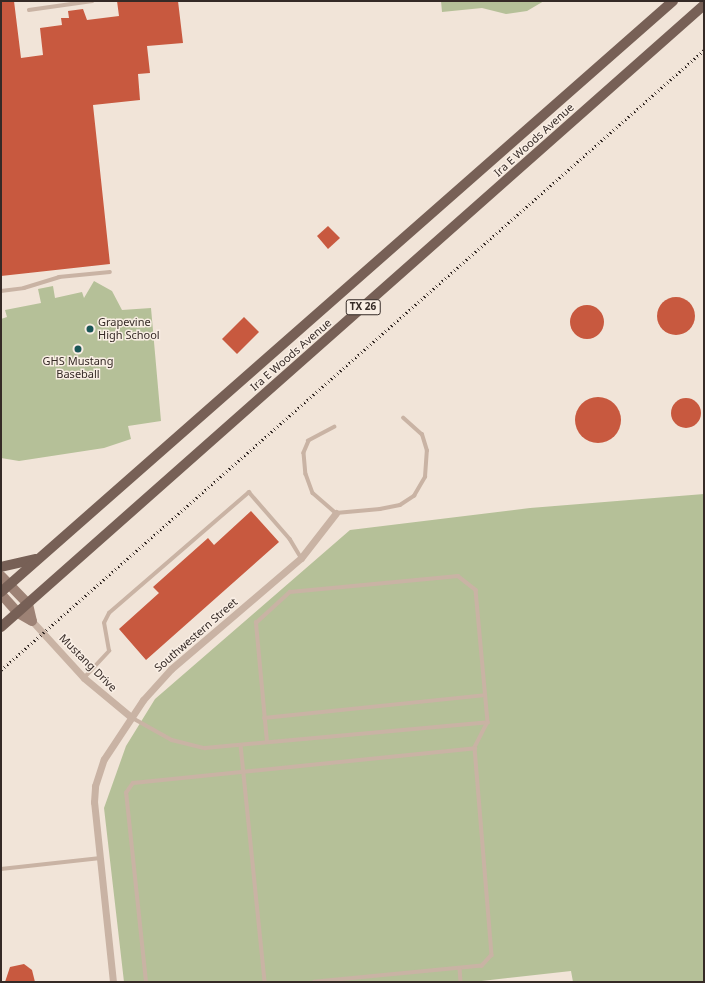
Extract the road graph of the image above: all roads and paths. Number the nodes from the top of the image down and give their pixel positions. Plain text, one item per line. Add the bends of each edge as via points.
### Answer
1 (92, 1) edge
2 (673, 1) edge
3 (704, 5) edge
4 (29, 10) dead end
5 (110, 272) dead end
6 (1, 291) edge
7 (404, 418) dead end
8 (335, 427) dead end
9 (336, 513) junction
10 (42, 557) junction
11 (301, 558) junction
12 (1, 567) edge
13 (1, 576) edge
14 (9, 585) junction
15 (1, 593) edge
16 (28, 604) junction
17 (18, 613) junction
18 (32, 621) junction
19 (1, 627) edge
20 (84, 678) junction
21 (485, 695) junction
22 (131, 717) junction
23 (264, 718) junction
24 (488, 722) junction
25 (267, 742) junction
26 (241, 745) junction
27 (475, 748) junction
28 (243, 772) junction
29 (100, 858) junction
30 (1, 869) edge
31 (460, 968) junction
32 (113, 982) edge
33 (146, 982) edge
34 (265, 982) edge
35 (315, 982) edge
36 (461, 982) edge

1 - 4 lane
2 - 10 main road, Ira E Woods Avenue / TX 26
3 - 16 main road, Ira E Woods Avenue / TX 26
5 - 6 lane via 59,277 24,288
7 - 9 lane via 422,435 426,451 425,477 414,496 400,505
8 - 9 lane via 309,441 304,453 306,474 314,493
9 - 11 street, Southwestern Street
10 - 12 main road
10 - 14 main road, Ira E Woods Avenue / TX 26
11 - 20 lane via 290,538 249,492 109,613 104,623 109,651
11 - 22 street, Southwestern Street via 171,669
13 - 14 main road
14 - 15 main road, Ira E Woods Avenue / TX 26
14 - 16 main road
15 - 17 main road, Mustang Drive
16 - 17 main road, Ira E Woods Avenue / TX 26
16 - 18 main road, Mustang Drive
17 - 18 main road, Mustang Drive
17 - 19 main road, Ira E Woods Avenue / TX 26
18 - 20 street, Mustang Drive
20 - 22 street, Mustang Drive
21 - 23 lane
21 - 23 lane via 476,590 458,576 290,592 256,623
21 - 24 lane
22 - 26 lane via 172,740 206,748
22 - 29 street, Southwestern Street via 104,759 95,786
23 - 25 lane
24 - 25 lane
24 - 27 lane
25 - 26 lane
26 - 28 lane
27 - 28 lane
27 - 31 lane via 492,955 482,966
28 - 33 lane via 134,783 126,792
28 - 34 lane
29 - 30 lane
29 - 32 street, Southwestern Street
31 - 35 lane
31 - 36 lane

